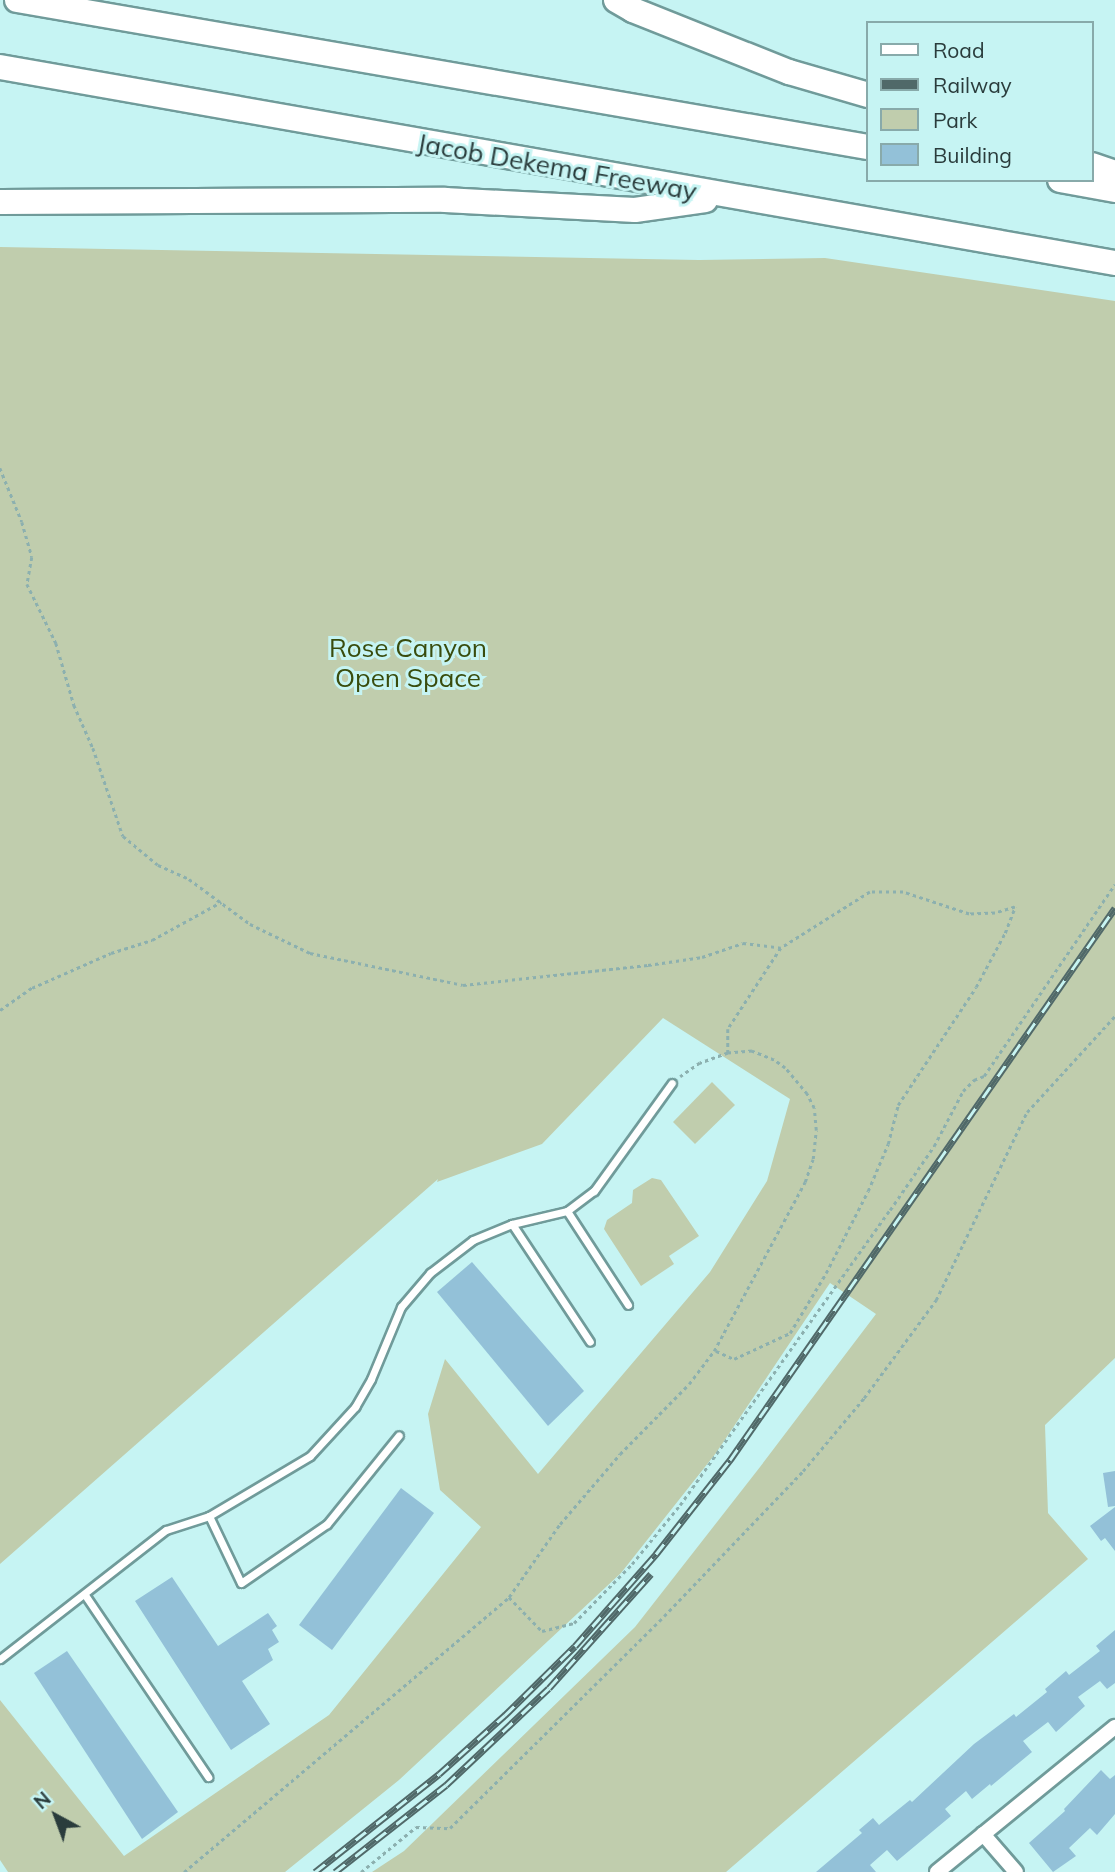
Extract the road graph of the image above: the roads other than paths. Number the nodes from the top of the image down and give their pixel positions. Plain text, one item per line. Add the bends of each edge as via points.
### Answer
1 (17, 0) edge
2 (616, 0) edge
3 (0, 67) edge
4 (866, 94) edge
5 (866, 147) edge
6 (1094, 166) edge
7 (1115, 173) edge
8 (1071, 182) edge
9 (1115, 190) edge
10 (728, 197) junction
11 (0, 202) edge
12 (1115, 263) edge
13 (672, 1083) road end
14 (566, 1210) junction
15 (512, 1224) junction
16 (628, 1305) dead end
17 (590, 1342) dead end
18 (399, 1435) dead end
19 (208, 1516) junction
20 (85, 1595) junction
21 (0, 1659) edge
22 (1115, 1727) edge
23 (208, 1777) dead end
24 (983, 1834) junction
25 (937, 1872) edge
26 (1016, 1872) edge

1 - 5 highway
2 - 4 highway via 789,72
3 - 10 highway, Jacob Dekema Freeway
6 - 7 highway
8 - 9 highway
10 - 11 highway via 635,210 446,200
10 - 12 highway, Jacob Dekema Freeway
13 - 14 lane via 594,1191
14 - 15 lane
14 - 16 lane
15 - 17 lane
15 - 19 lane via 473,1240 430,1273 401,1307 355,1407 310,1456
18 - 19 lane via 327,1524 241,1583
19 - 20 lane via 166,1530
20 - 21 lane
20 - 23 lane
22 - 24 street
24 - 25 street
24 - 26 street

